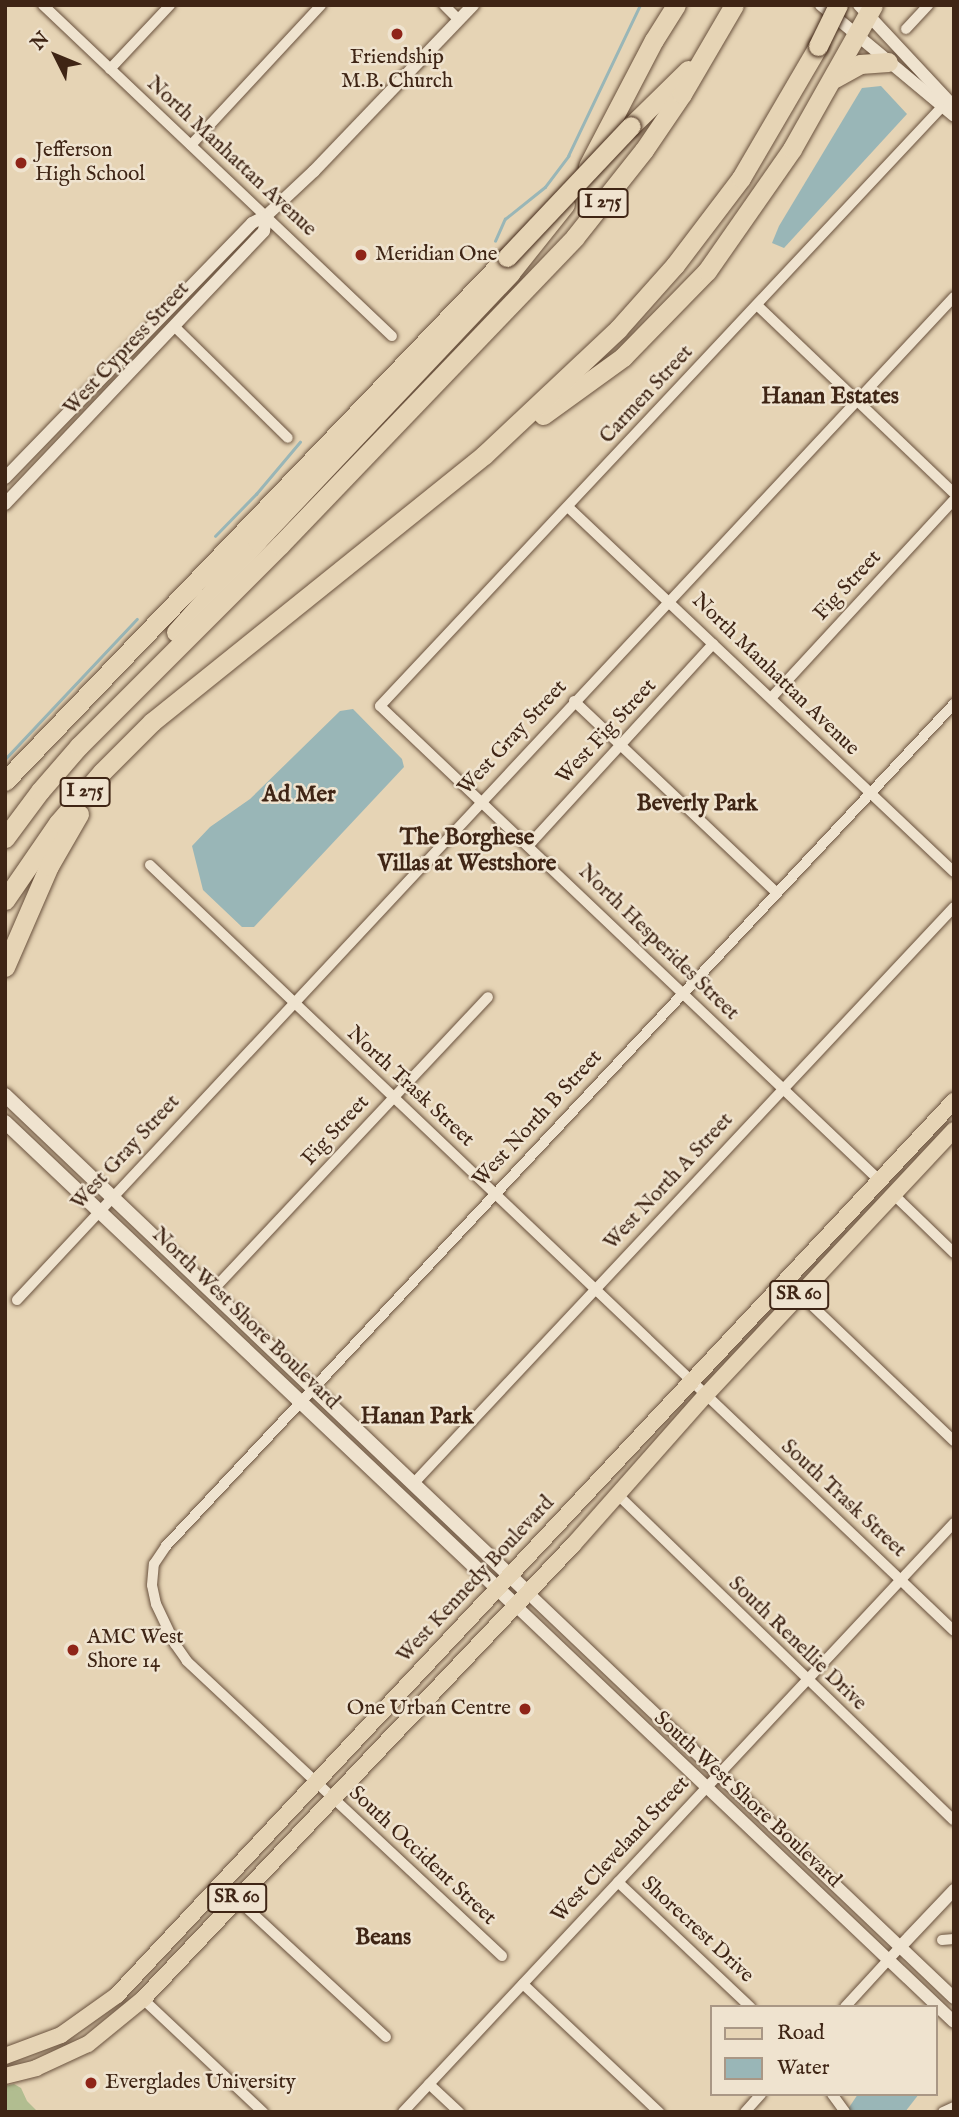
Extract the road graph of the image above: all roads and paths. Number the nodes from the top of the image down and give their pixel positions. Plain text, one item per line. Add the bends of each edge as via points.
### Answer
1 (43, 5) edge
2 (170, 5) edge
3 (321, 5) edge
4 (444, 5) edge
5 (473, 5) edge
6 (676, 5) edge
7 (734, 5) edge
8 (821, 5) edge
9 (838, 5) edge
10 (928, 5) edge
11 (866, 8) edge
12 (459, 20) junction
13 (906, 29) dead end
14 (720, 32) junction
15 (856, 35) junction
16 (888, 62) junction
17 (110, 69) junction
18 (834, 78) junction
19 (947, 107) edge
20 (954, 116) edge
21 (191, 145) junction
22 (266, 216) junction
23 (954, 297) edge
24 (174, 304) junction
25 (757, 305) junction
26 (175, 327) junction
27 (392, 336) dead end
28 (857, 400) junction
29 (288, 438) dead end
30 (484, 455) junction
31 (5, 478) edge
32 (954, 493) edge
33 (954, 500) edge
34 (5, 504) edge
35 (568, 507) junction
36 (669, 601) junction
37 (713, 644) junction
38 (181, 698) junction
39 (771, 698) junction
40 (574, 701) junction
41 (954, 704) edge
42 (380, 706) joint
43 (95, 729) junction
44 (622, 745) junction
45 (5, 781) edge
46 (872, 794) junction
47 (481, 801) junction
48 (11, 830) edge
49 (527, 846) junction
50 (150, 865) dead end
51 (954, 872) edge
52 (776, 892) junction
53 (5, 900) edge
54 (954, 907) edge
55 (5, 967) edge
56 (683, 994) junction
57 (488, 997) dead end
58 (293, 1002) junction
59 (783, 1089) junction
60 (5, 1096) edge
61 (394, 1098) junction
62 (954, 1101) edge
63 (5, 1122) edge
64 (926, 1130) junction
65 (954, 1130) edge
66 (878, 1180) junction
67 (495, 1193) junction
68 (893, 1194) junction
69 (112, 1196) junction
70 (99, 1209) junction
71 (954, 1252) edge
72 (838, 1254) junction
73 (595, 1290) junction
74 (212, 1291) junction
75 (800, 1294) junction
76 (17, 1300) dead end
77 (690, 1382) junction
78 (314, 1388) junction
79 (705, 1396) junction
80 (301, 1402) junction
81 (954, 1441) edge
82 (413, 1483) junction
83 (616, 1493) junction
84 (954, 1523) edge
85 (154, 1564) joint
86 (509, 1575) junction
87 (901, 1580) junction
88 (496, 1588) junction
89 (527, 1592) junction
90 (515, 1605) junction
91 (954, 1631) edge
92 (807, 1681) junction
93 (717, 1776) junction
94 (315, 1784) junction
95 (705, 1788) junction
96 (332, 1799) junction
97 (954, 1820) edge
98 (618, 1882) junction
99 (222, 1884) junction
100 (954, 1890) edge
101 (237, 1899) junction
102 (901, 1947) junction
103 (502, 1956) dead end
104 (888, 1960) junction
105 (148, 1962) junction
106 (523, 1984) junction
107 (954, 1998) edge
108 (143, 1999) junction
109 (748, 2005) edge
110 (847, 2005) edge
111 (936, 2005) edge
112 (938, 2007) edge
113 (954, 2022) edge
114 (61, 2035) junction
115 (386, 2037) dead end
116 (5, 2056) edge
117 (13, 2074) edge
118 (429, 2084) junction
119 (759, 2096) edge
120 (954, 2107) edge
121 (262, 2112) edge
122 (403, 2112) edge
123 (458, 2112) edge
124 (659, 2112) edge
125 (744, 2112) edge
126 (943, 2112) edge

1 - 17 street, North Manhattan Avenue
2 - 17 street
3 - 21 street
4 - 12 street
5 - 12 street, West Cypress Street
6 - 43 highway via 586,170 542,236 215,586
7 - 14 highway, I 275
8 - 15 street
9 - 30 highway, I 275, bridge via 741,178 675,265 591,357
10 - 13 street
11 - 15 highway
11 - 19 street
12 - 22 street, West Cypress Street
14 - 43 highway, I 275 via 644,150 575,237 280,545
14 - 45 highway, bridge
15 - 16 street
15 - 18 highway
16 - 18 highway via 860,64
16 - 19 street
17 - 21 street, North Manhattan Avenue
18 - 30 highway via 771,182 693,287 623,357
19 - 20 street
19 - 25 street, Carmen Street
21 - 22 street, North Manhattan Avenue
22 - 24 street, West Cypress Street via 251,223
22 - 26 street, West Cypress Street via 264,231
22 - 27 street, North Manhattan Avenue
23 - 28 street, West Gray Street
24 - 26 street
24 - 31 street, West Cypress Street
25 - 28 street
25 - 35 street, Carmen Street
26 - 29 street
26 - 34 street, West Cypress Street
28 - 32 street
28 - 36 street, West Gray Street
30 - 38 highway, I 275
33 - 39 street, Fig Street
35 - 36 street, North Manhattan Avenue
35 - 42 street, Carmen Street
36 - 37 street, North Manhattan Avenue
36 - 40 street, West Gray Street
37 - 39 street, North Manhattan Avenue
37 - 44 street, West Fig Street
38 - 53 highway, I 275 via 126,747 78,799
38 - 55 highway via 129,751 72,824
39 - 46 street, North Manhattan Avenue
40 - 44 street
40 - 47 street, West Gray Street
41 - 46 street, West North B Street
42 - 47 street, North Hesperides Street
43 - 48 highway, I 275
44 - 49 street, West Fig Street
44 - 52 street
46 - 51 street, North Manhattan Avenue
46 - 52 street, West North B Street
47 - 49 street, North Hesperides Street
47 - 58 street, West Gray Street
49 - 56 street, North Hesperides Street
50 - 58 street, North Trask Street
52 - 56 street, West North B Street
54 - 59 street, West North A Street
56 - 59 street, North Hesperides Street
56 - 67 street, West North B Street
57 - 61 street, Fig Street
58 - 61 street, North Trask Street
58 - 69 street, West Gray Street
59 - 66 street, North Hesperides Street
59 - 73 street, West North A Street
60 - 69 main road
61 - 67 street, North Trask Street
61 - 74 street, Fig Street
62 - 64 main road, West Kennedy Boulevard / SR 60
63 - 70 main road, North West Shore Boulevard
64 - 66 main road, West Kennedy Boulevard / SR 60
64 - 68 main road via 918,1150 889,1184
65 - 68 main road, SR 60
66 - 72 main road via 884,1191 853,1226
66 - 77 main road, West Kennedy Boulevard / SR 60
67 - 73 street, North Trask Street
67 - 78 street, West North B Street
68 - 71 street
68 - 72 main road, SR 60
69 - 70 street, West Gray Street
69 - 74 main road
70 - 76 street, West Gray Street
70 - 80 main road, North West Shore Boulevard
72 - 75 main road, SR 60
73 - 77 street, North Trask Street
73 - 82 street, West North A Street
74 - 78 main road
75 - 79 main road, SR 60
75 - 81 street
77 - 79 street, North Trask Street
77 - 86 main road, West Kennedy Boulevard / SR 60
78 - 80 street, West North B Street
78 - 82 main road
79 - 83 main road, SR 60
79 - 87 street, South Trask Street
80 - 85 street, West North B Street
80 - 88 main road, North West Shore Boulevard
82 - 86 main road
83 - 89 main road, SR 60
83 - 92 street, South Renellie Drive
84 - 87 street, West Cleveland Street
85 - 94 street, South Occident Street via 156,1604 187,1661
86 - 88 main road, West Kennedy Boulevard / SR 60
86 - 89 main road
87 - 91 street, South Trask Street
87 - 92 street, West Cleveland Street
88 - 90 main road, North West Shore Boulevard
88 - 94 main road, West Kennedy Boulevard / SR 60
89 - 90 main road, SR 60
89 - 93 street, South West Shore Boulevard
90 - 95 street, South West Shore Boulevard
90 - 96 main road, SR 60
92 - 93 street, West Cleveland Street
92 - 97 street, South Renellie Drive
93 - 95 street, West Cleveland Street
93 - 102 street, South West Shore Boulevard
94 - 96 street, South Occident Street
94 - 99 main road, West Kennedy Boulevard / SR 60
95 - 98 street, West Cleveland Street
95 - 104 street, South West Shore Boulevard
96 - 101 main road, SR 60
96 - 103 street, South Occident Street
98 - 106 street, West Cleveland Street
98 - 109 street, Shorecrest Drive
99 - 101 main road
99 - 105 main road, West Kennedy Boulevard / SR 60
100 - 102 street
101 - 108 main road, SR 60
101 - 115 street
102 - 104 street
102 - 107 street, South West Shore Boulevard
104 - 110 street
104 - 111 street, South West Shore Boulevard
105 - 108 main road
105 - 114 main road, West Kennedy Boulevard / SR 60 via 98,2011
106 - 118 street, West Cleveland Street
106 - 124 street
108 - 117 main road, SR 60 via 88,2044
108 - 121 street
112 - 113 street, South West Shore Boulevard
114 - 116 main road, West Kennedy Boulevard / SR 60
114 - 117 main road
118 - 122 street, West Cleveland Street
118 - 123 street
119 - 125 street
120 - 126 street

